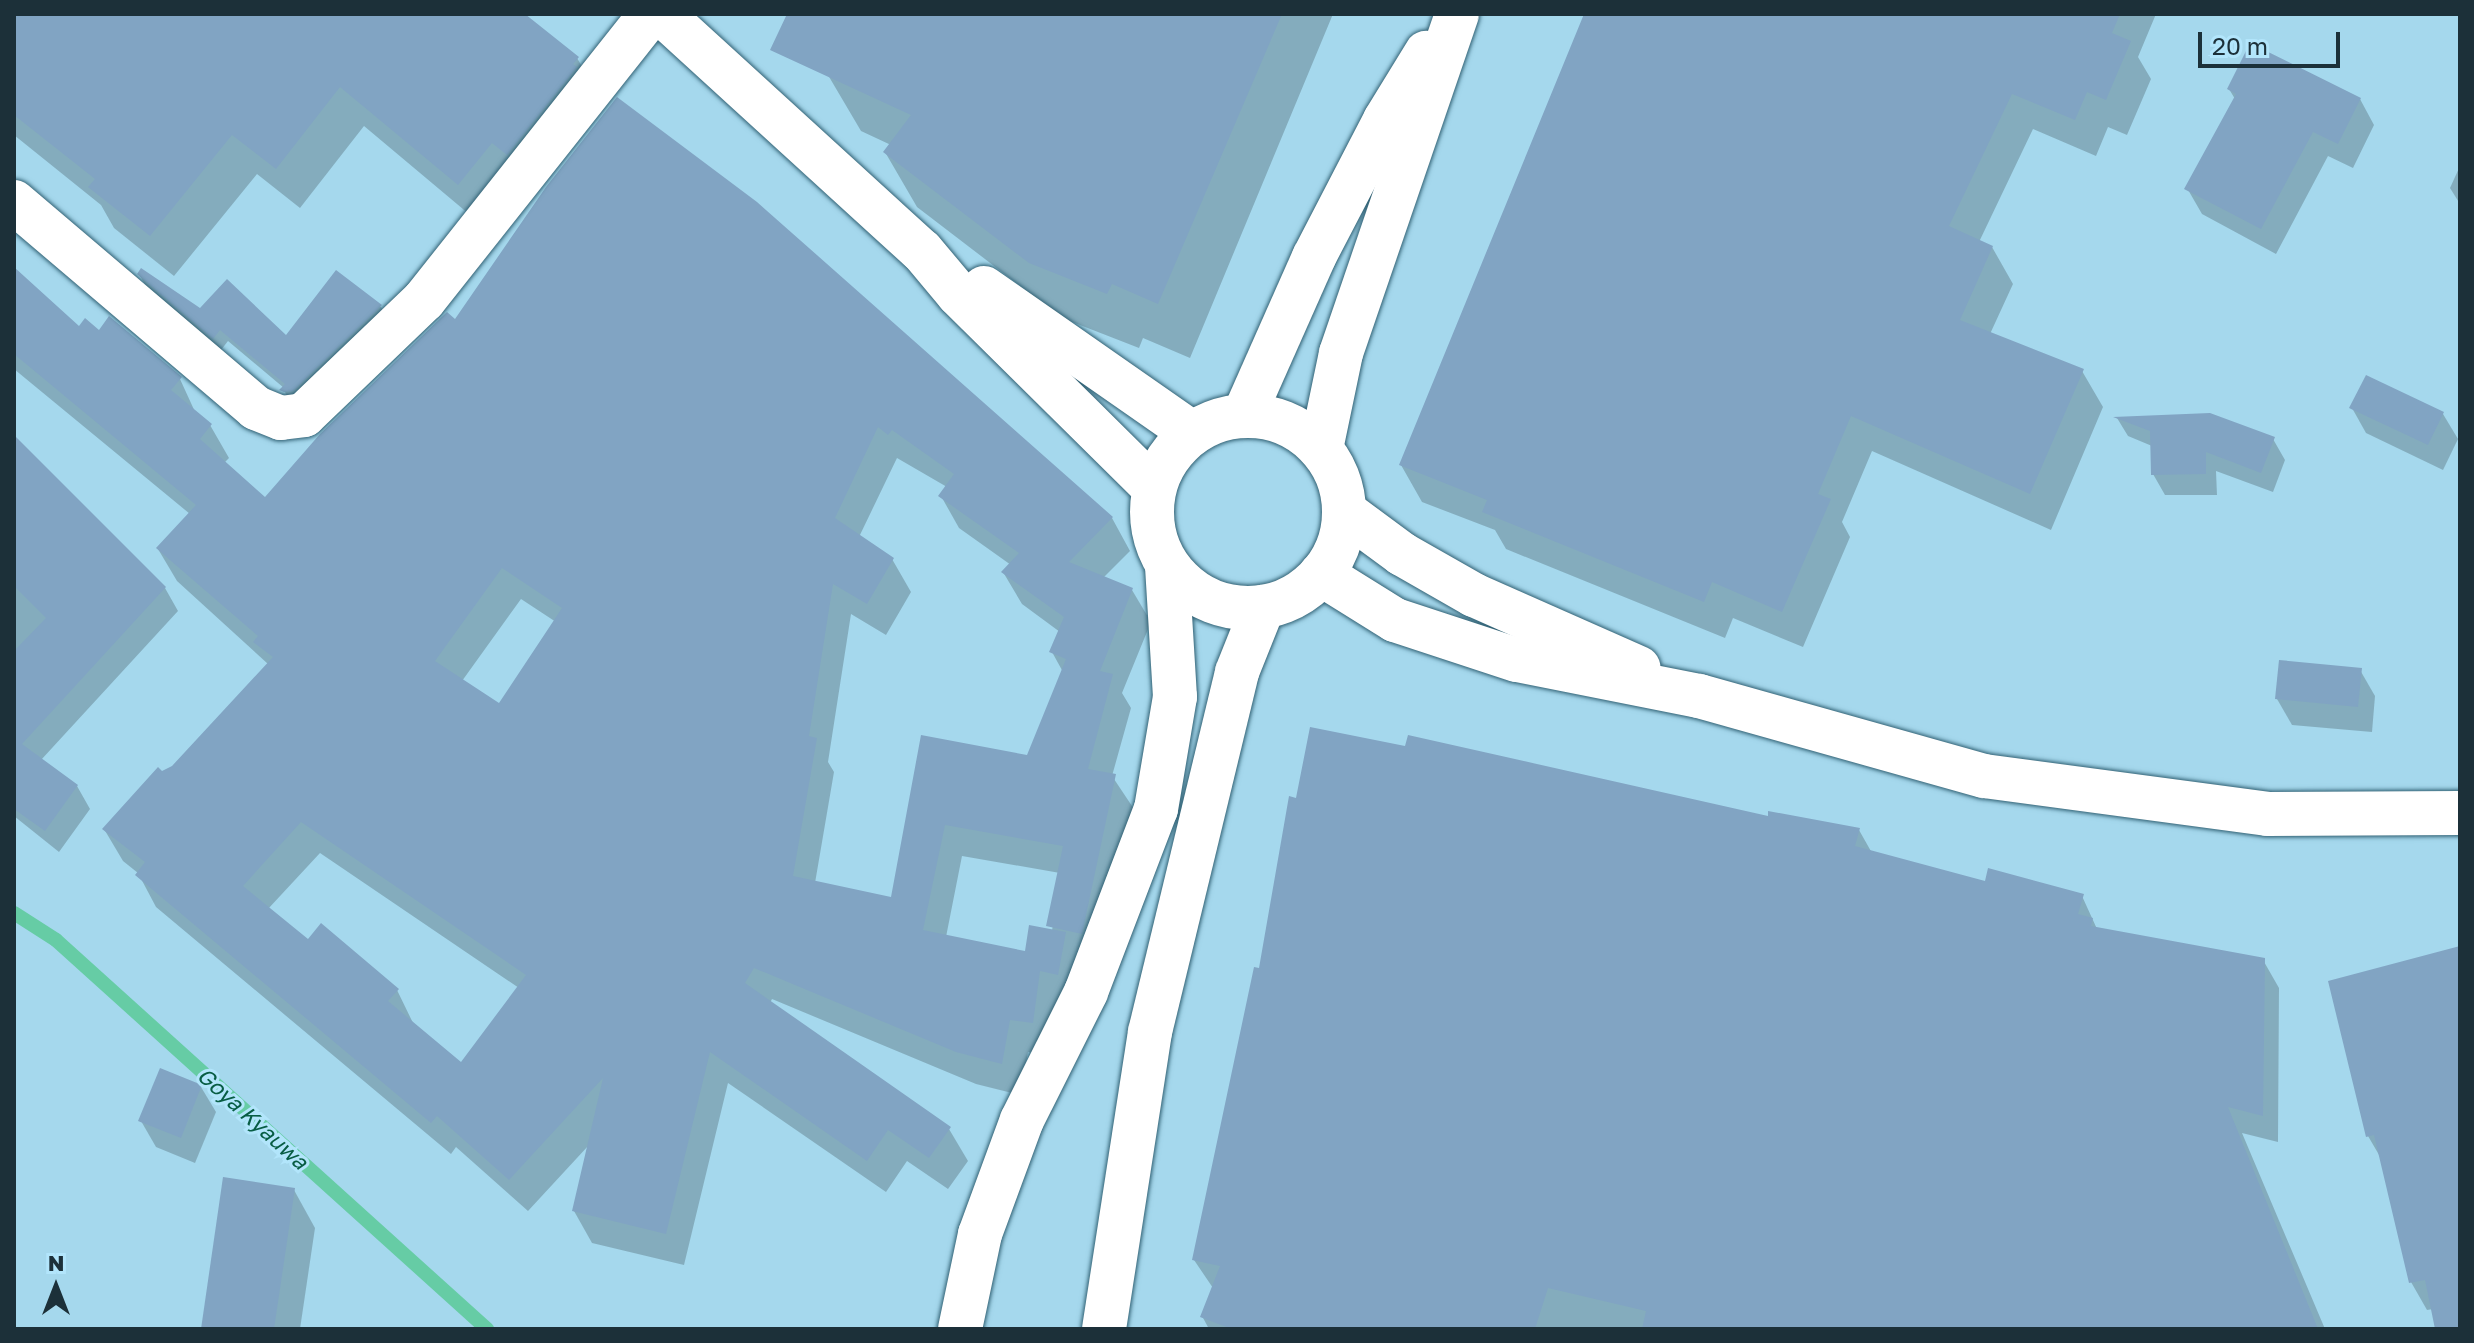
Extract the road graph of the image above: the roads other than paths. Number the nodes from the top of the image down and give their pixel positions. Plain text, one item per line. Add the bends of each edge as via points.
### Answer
1 (651, 14) edge
2 (662, 14) edge
3 (1454, 14) edge
4 (14, 202) edge
5 (922, 251) junction
6 (1244, 415) junction
7 (1192, 433) junction
8 (1321, 449) junction
9 (1153, 487) junction
10 (1345, 512) junction
11 (1167, 565) junction
12 (1321, 574) junction
13 (1263, 607) junction
14 (1699, 696) junction
15 (2460, 813) edge
16 (1104, 1325) edge
17 (960, 1329) edge

1 - 4 main road via 424,300 304,415 281,418 256,408
2 - 5 main road
3 - 6 main road via 1378,133 1314,257
3 - 8 main road via 1341,353
5 - 7 main road via 970,278
5 - 9 main road via 958,294
6 - 7 main road via 1217,420
6 - 8 main road via 1287,423
7 - 9 main road via 1168,457
8 - 10 main road via 1338,478
9 - 11 main road via 1152,528
10 - 12 main road via 1338,544
10 - 14 main road via 1402,554 1474,595
11 - 13 main road via 1209,600
11 - 17 main road via 1175,697 1156,809 1086,992 1022,1120 967,1280
12 - 13 main road via 1295,595
12 - 14 main road via 1395,620 1517,660
13 - 16 main road via 1237,672 1150,1032
14 - 15 main road via 1984,776 2267,814

